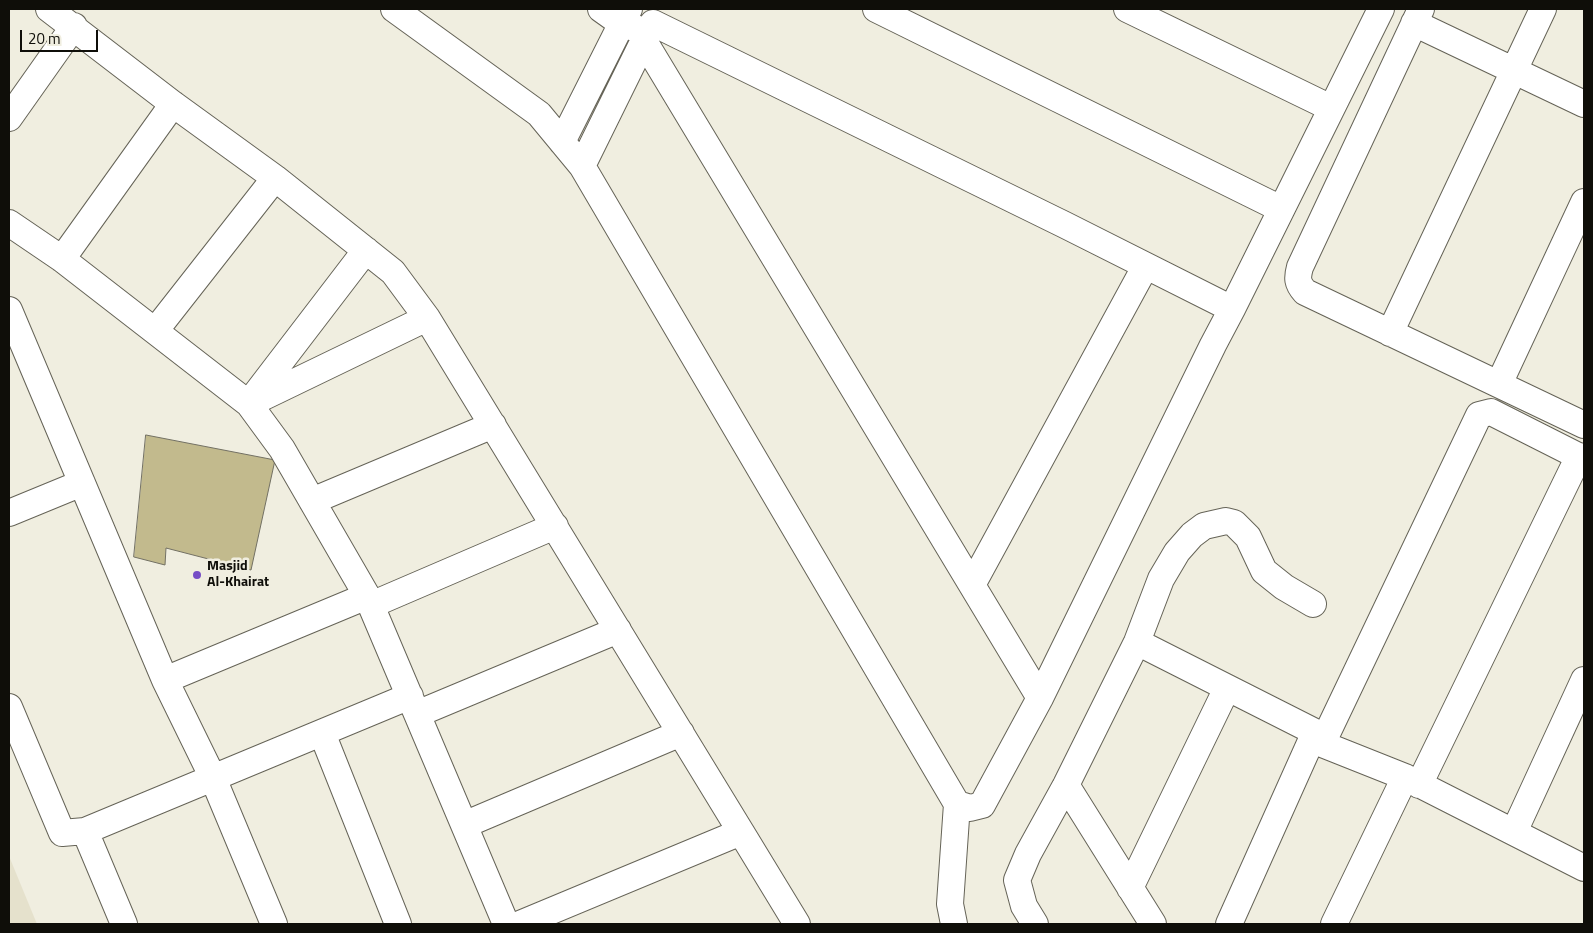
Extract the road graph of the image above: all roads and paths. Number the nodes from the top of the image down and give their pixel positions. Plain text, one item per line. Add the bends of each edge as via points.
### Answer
1 (50, 9) edge
2 (394, 9) edge
3 (601, 9) edge
4 (876, 9) edge
5 (1127, 9) edge
6 (1543, 9) edge
7 (626, 16) edge
8 (1398, 22) edge
9 (74, 26) junction
10 (651, 26) edge
11 (1514, 70) junction
12 (173, 104) junction
13 (1584, 104) edge
14 (1331, 108) junction
15 (9, 118) edge
16 (562, 142) junction
17 (582, 166) junction
18 (275, 178) junction
19 (1584, 202) edge
20 (1281, 209) junction
21 (9, 223) edge
22 (366, 250) junction
23 (62, 259) junction
24 (1145, 266) junction
25 (9, 310) edge
26 (1232, 310) junction
27 (427, 318) junction
28 (155, 330) junction
29 (1390, 333) junction
30 (1499, 384) junction
31 (249, 404) junction
32 (493, 425) junction
33 (1578, 441) edge
34 (82, 483) junction
35 (312, 501) junction
36 (9, 513) edge
37 (554, 526) junction
38 (972, 585) junction
39 (369, 600) junction
40 (1313, 604) dead end
41 (618, 630) junction
42 (1137, 642) junction
43 (165, 680) junction
44 (1584, 680) edge
45 (1227, 688) junction
46 (1040, 698) junction
47 (414, 705) junction
48 (9, 707) edge
49 (322, 733) junction
50 (681, 733) junction
51 (1318, 738) junction
52 (213, 778) junction
53 (1412, 781) junction
54 (1066, 785) junction
55 (958, 804) junction
56 (464, 825) junction
57 (86, 831) junction
58 (741, 832) junction
59 (1514, 832) junction
60 (1584, 868) edge
61 (1130, 888) junction
62 (794, 923) edge
63 (124, 924) edge
64 (274, 924) edge
65 (398, 924) edge
66 (506, 924) edge
67 (520, 924) edge
68 (954, 924) edge
69 (1035, 924) edge
70 (1154, 924) edge
71 (1229, 924) edge
72 (1334, 924) edge

1 - 9 street
2 - 16 street via 538,114
3 - 7 street
4 - 20 street
5 - 14 street
6 - 11 street
7 - 10 street
7 - 16 street
8 - 11 street
8 - 14 street
8 - 29 street via 1297,278 1305,292
9 - 12 street
9 - 15 street
10 - 17 street
10 - 24 street
10 - 38 street
11 - 13 street
11 - 29 street
12 - 18 street
12 - 23 street
14 - 20 street
16 - 17 street
17 - 55 street
18 - 22 street
18 - 28 street
19 - 30 street
20 - 26 street
21 - 23 street
22 - 27 street via 393,272
22 - 31 street
23 - 28 street
24 - 26 street
24 - 38 street
25 - 34 street
26 - 46 street
27 - 31 street
27 - 32 street
28 - 31 street
29 - 30 street
30 - 33 street
31 - 35 street via 282,450
32 - 35 street
32 - 37 street
33 - 51 street via 1492,412 1479,415
33 - 53 street
34 - 36 street
34 - 43 street
35 - 39 street
37 - 39 street
37 - 41 street
38 - 46 street
39 - 43 street
39 - 47 street
40 - 42 street via 1264,571 1240,527 1226,521 1216,522 1192,535 1177,552 1161,579
41 - 47 street
41 - 50 street
42 - 45 street
42 - 54 street
43 - 52 street
44 - 59 street
45 - 51 street
45 - 61 street
46 - 55 street via 982,805 970,808
47 - 49 street
47 - 56 street
48 - 57 street via 62,833
49 - 52 street
49 - 65 street
50 - 56 street
50 - 58 street
51 - 53 street
51 - 71 street
52 - 57 street
52 - 64 street
53 - 59 street
53 - 72 street
54 - 61 street
54 - 69 street via 1017,880 1024,906
55 - 68 street via 950,904
56 - 66 street
57 - 63 street
58 - 62 street
58 - 67 street
59 - 60 street
61 - 70 street

